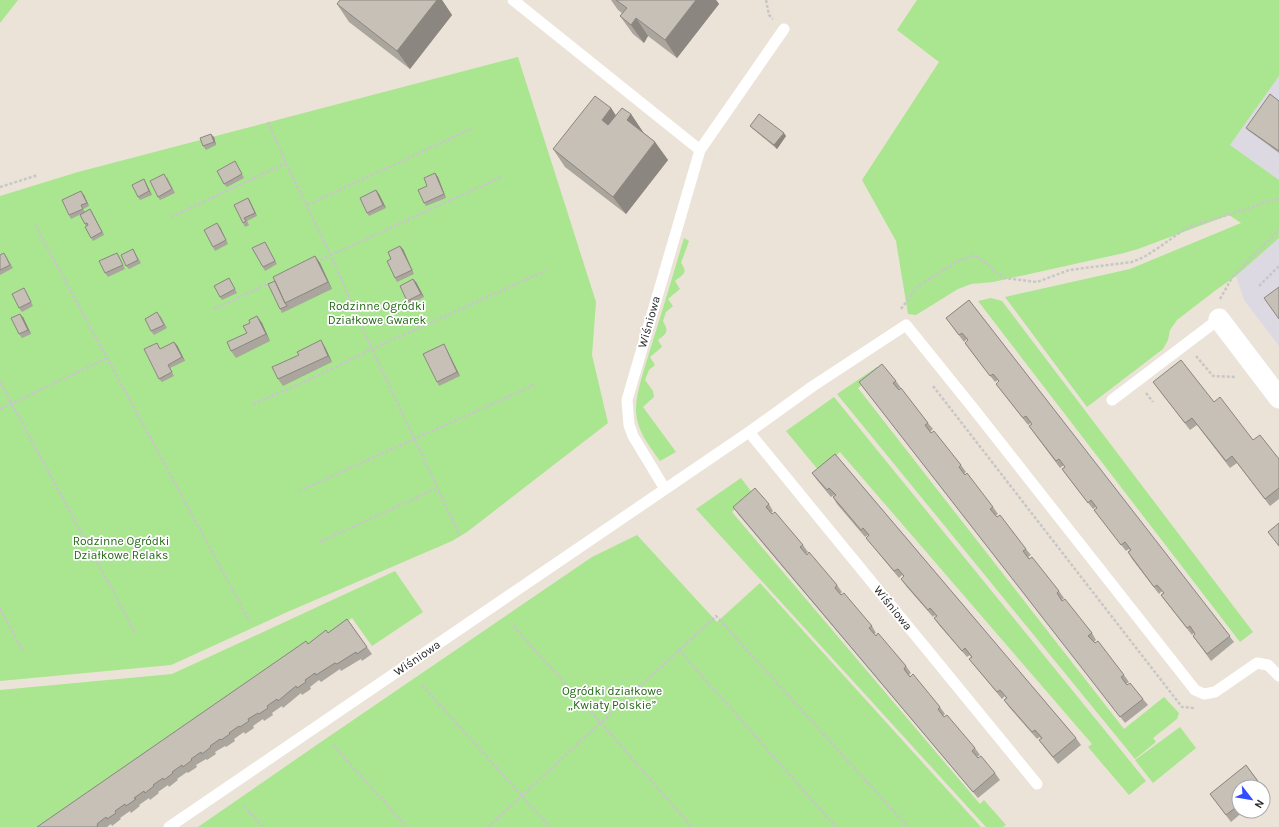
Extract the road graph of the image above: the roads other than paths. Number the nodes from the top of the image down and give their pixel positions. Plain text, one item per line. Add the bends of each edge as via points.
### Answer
1 (513, 0) edge
2 (784, 29) dead end
3 (700, 150) junction
4 (1219, 319) joint
5 (1279, 398) edge
6 (1112, 400) dead end
7 (749, 432) junction
8 (665, 489) junction
9 (1279, 676) edge
10 (1037, 784) dead end
11 (169, 827) edge

1 - 3 lane
2 - 3 lane, Wiśniowa
3 - 8 lane, Wiśniowa via 627,400 632,436
4 - 5 street
4 - 6 lane
7 - 8 lane, Wiśniowa
7 - 9 lane, Wiśniowa via 906,325 1194,690 1204,694 1215,692 1256,663 1268,665
7 - 10 lane, Wiśniowa
8 - 11 lane, Wiśniowa

